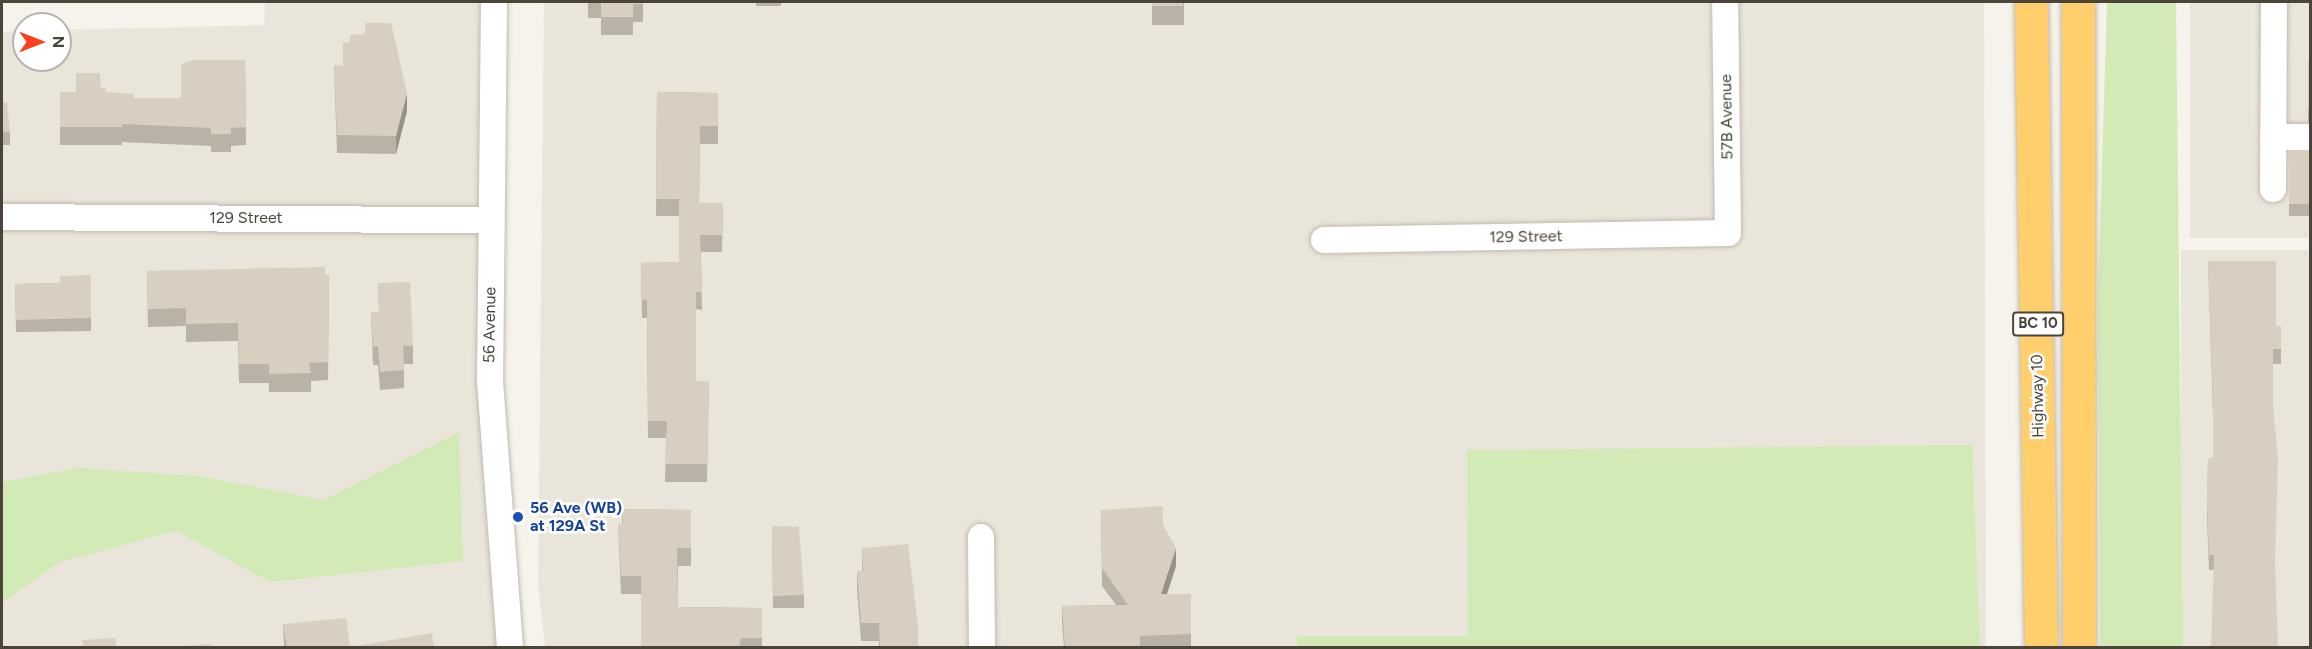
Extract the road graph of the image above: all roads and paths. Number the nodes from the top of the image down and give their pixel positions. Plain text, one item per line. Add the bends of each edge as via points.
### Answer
1 (494, 2) edge
2 (1725, 2) edge
3 (2031, 2) edge
4 (2078, 2) edge
5 (2274, 2) edge
6 (2273, 137) junction
7 (2310, 137) edge
8 (2273, 189) dead end
9 (2, 217) edge
10 (491, 220) junction
11 (1728, 233) joint
12 (1324, 240) dead end
13 (981, 537) dead end
14 (510, 648) edge
15 (982, 648) edge
16 (2041, 648) edge
17 (2079, 648) edge

1 - 10 street, 56 Avenue
2 - 11 street, 57B Avenue
3 - 16 highway, Highway 10 / BC 10
4 - 17 highway, BC 10
5 - 6 street
6 - 7 street
6 - 8 street
9 - 10 street, 129 Street
10 - 14 street, 56 Avenue via 490,381
11 - 12 street, 129 Street
13 - 15 street

